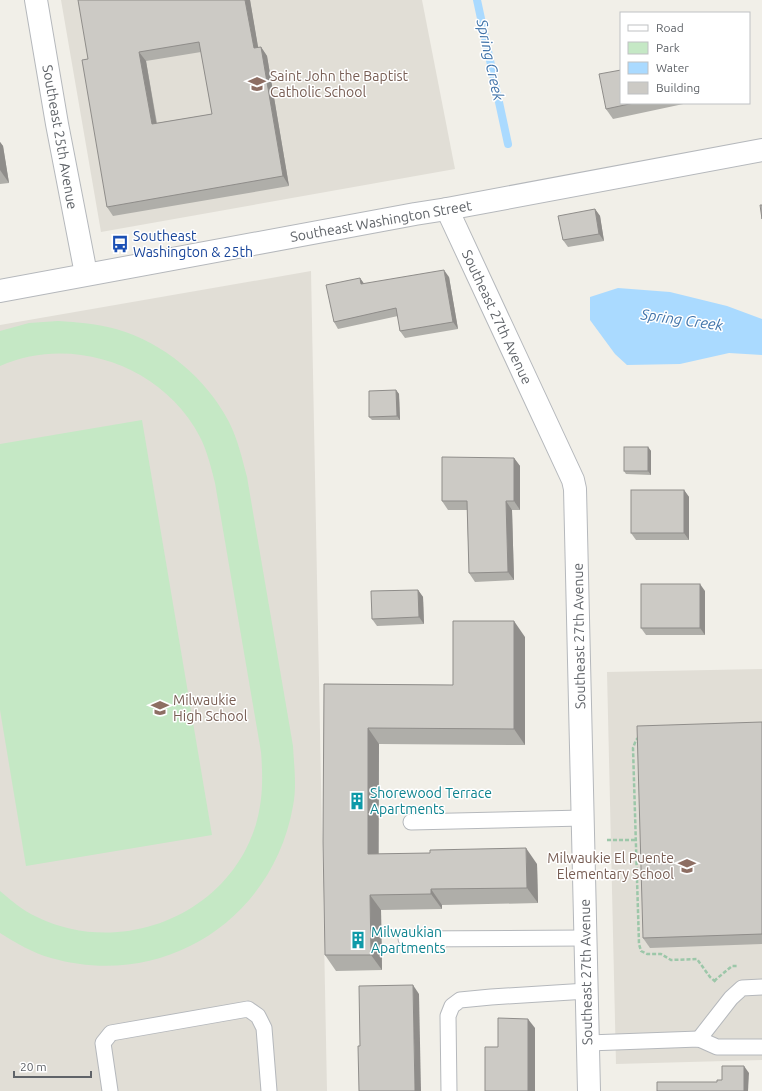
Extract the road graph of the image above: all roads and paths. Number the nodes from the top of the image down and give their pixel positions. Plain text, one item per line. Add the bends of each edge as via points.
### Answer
1 (36, 0) edge
2 (762, 150) edge
3 (447, 209) junction
4 (86, 274) junction
5 (0, 290) edge
6 (640, 736) edge
7 (582, 818) junction
8 (411, 822) dead end
9 (636, 840) junction
10 (583, 841) junction
11 (585, 938) junction
12 (406, 939) dead end
13 (762, 987) edge
14 (587, 991) junction
15 (731, 998) junction
16 (699, 1039) junction
17 (588, 1042) junction
18 (762, 1047) edge
19 (110, 1091) edge
20 (269, 1091) edge
21 (449, 1091) edge
22 (589, 1091) edge

1 - 4 street, Southeast 25th Avenue
2 - 3 street, Southeast Washington Street
3 - 4 street, Southeast Washington Street
3 - 7 street, Southeast 27th Avenue via 570,473 575,489
4 - 5 street, Southeast Washington Street
6 - 9 path via 633,748
7 - 8 lane
7 - 10 street, Southeast 27th Avenue
9 - 10 path
9 - 15 path via 638,939 641,951 647,954 661,954 672,960 697,959 710,977
10 - 11 street, Southeast 27th Avenue
11 - 12 lane
11 - 14 street, Southeast 27th Avenue
13 - 15 lane via 742,988
14 - 17 street, Southeast 27th Avenue
14 - 21 lane via 460,1000 452,1006 448,1016
15 - 16 lane
16 - 17 lane
16 - 18 lane via 717,1047
17 - 22 street, Southeast 27th Avenue
19 - 20 lane via 103,1042 111,1033 248,1009 258,1016 264,1028

